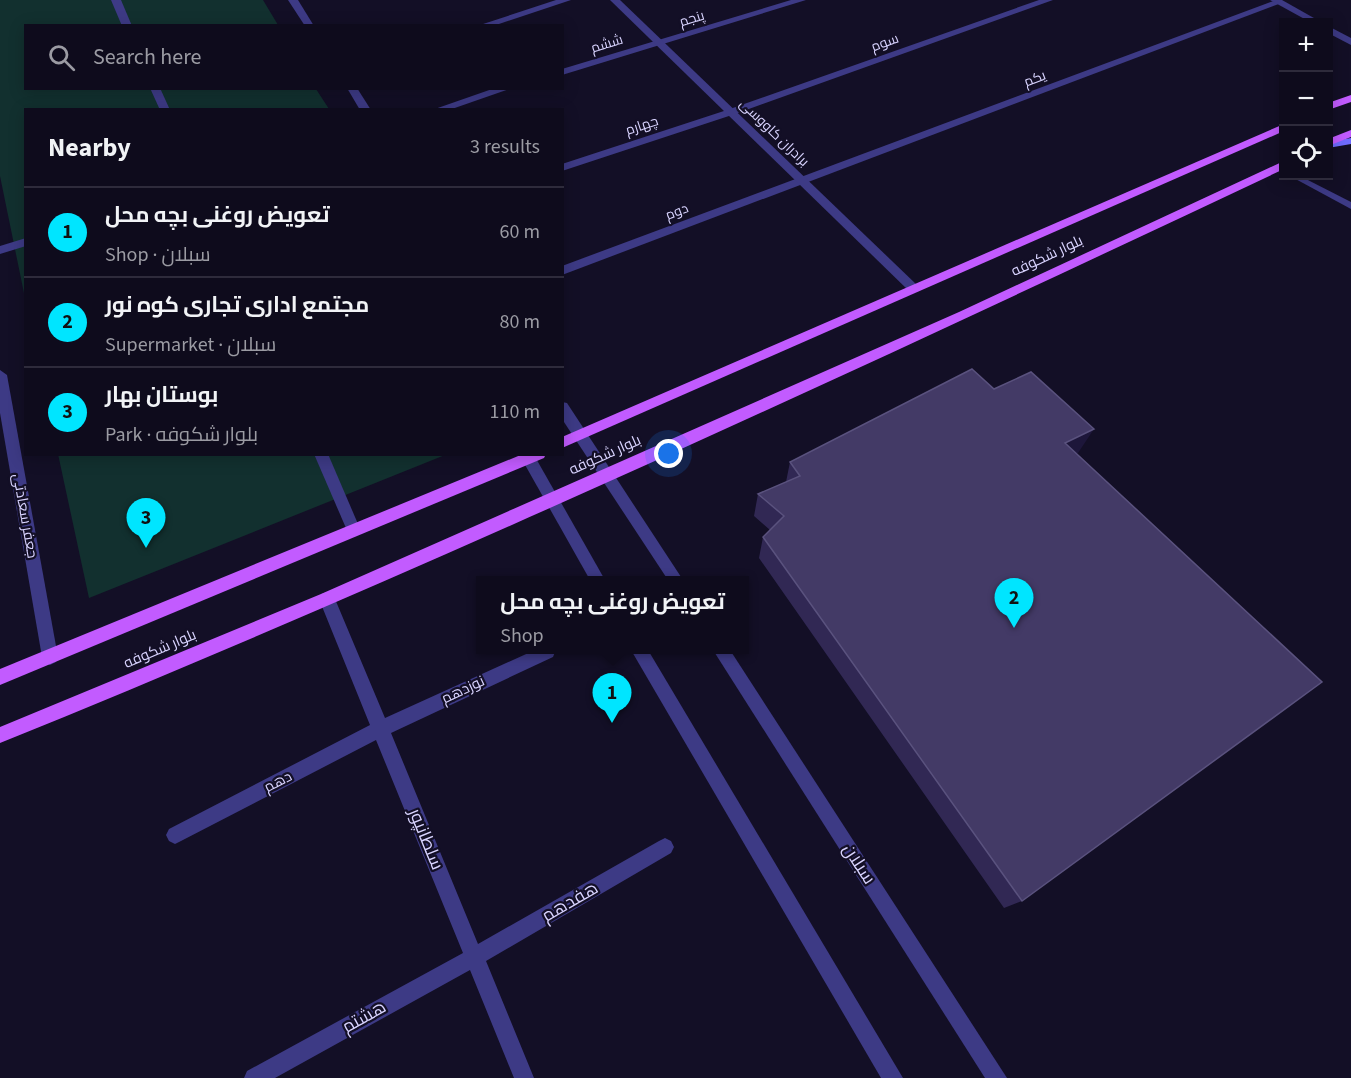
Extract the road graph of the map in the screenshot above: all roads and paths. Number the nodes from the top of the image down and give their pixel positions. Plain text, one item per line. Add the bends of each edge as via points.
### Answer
1 (116, 0) edge
2 (293, 0) edge
3 (566, 0) edge
4 (615, 0) edge
5 (801, 0) edge
6 (1048, 0) edge
7 (1277, 1) edge
8 (1309, 18) edge
9 (126, 24) edge
10 (309, 24) edge
11 (488, 24) edge
12 (1333, 31) edge
13 (1351, 42) edge
14 (659, 43) junction
15 (564, 71) edge
16 (156, 90) edge
17 (353, 90) edge
18 (501, 90) edge
19 (1351, 98) edge
20 (1333, 105) edge
21 (164, 108) edge
22 (365, 108) edge
23 (443, 108) edge
24 (731, 112) junction
25 (1279, 129) edge
26 (1351, 133) edge
27 (1351, 141) edge
28 (1333, 142) edge
29 (1333, 143) edge
30 (564, 167) edge
31 (1279, 168) edge
32 (802, 180) junction
33 (1302, 180) edge
34 (1351, 206) edge
35 (24, 244) edge
36 (0, 250) edge
37 (564, 270) edge
38 (913, 288) junction
39 (0, 375) edge
40 (564, 410) edge
41 (580, 435) junction
42 (564, 442) edge
43 (322, 456) edge
44 (534, 457) edge
45 (608, 474) junction
46 (550, 500) junction
47 (354, 531) junction
48 (596, 576) edge
49 (673, 576) edge
50 (327, 599) junction
51 (543, 654) edge
52 (641, 654) edge
53 (724, 654) edge
54 (50, 657) junction
55 (0, 677) edge
56 (380, 729) junction
57 (0, 735) edge
58 (175, 835) dead end
59 (665, 847) dead end
60 (474, 957) junction
61 (254, 1078) edge
62 (524, 1078) edge
63 (893, 1078) edge
64 (997, 1078) edge

1 - 9 street
2 - 10 street
3 - 11 street
4 - 14 street, برادران کاووسی
5 - 14 street, پنجم
6 - 24 street, سوم
7 - 8 street
7 - 32 street, یکم
12 - 13 street
14 - 15 street, ششم
14 - 24 street, برادران کاووسی
16 - 21 street
17 - 22 street
18 - 23 street
19 - 20 main road
24 - 30 street, چهارم
24 - 32 street, برادران کاووسی
25 - 38 main road, بلوار شکوفه
26 - 28 main road
27 - 29 main road
31 - 45 main road, بلوار شکوفه
32 - 37 street, دوم
32 - 38 street, برادران کاووسی
33 - 34 lane
35 - 36 street
38 - 41 main road, بلوار شکوفه
39 - 54 street, جعفر سعادتی
40 - 41 street
41 - 42 main road, بلوار شکوفه
41 - 45 street
43 - 47 street
44 - 46 street
44 - 47 main road
45 - 46 main road, بلوار شکوفه
45 - 49 street
46 - 48 street
46 - 50 main road, بلوار شکوفه
47 - 54 main road
50 - 56 street, سلطانپور
50 - 57 main road, بلوار شکوفه
51 - 56 street, نوزدهم
52 - 63 street
53 - 64 street, سبلان
54 - 55 main road
56 - 58 street, دهم
56 - 60 street, سلطانپور
59 - 60 street, هفدهم
60 - 61 street, هشتم
60 - 62 street, سلطانپور

